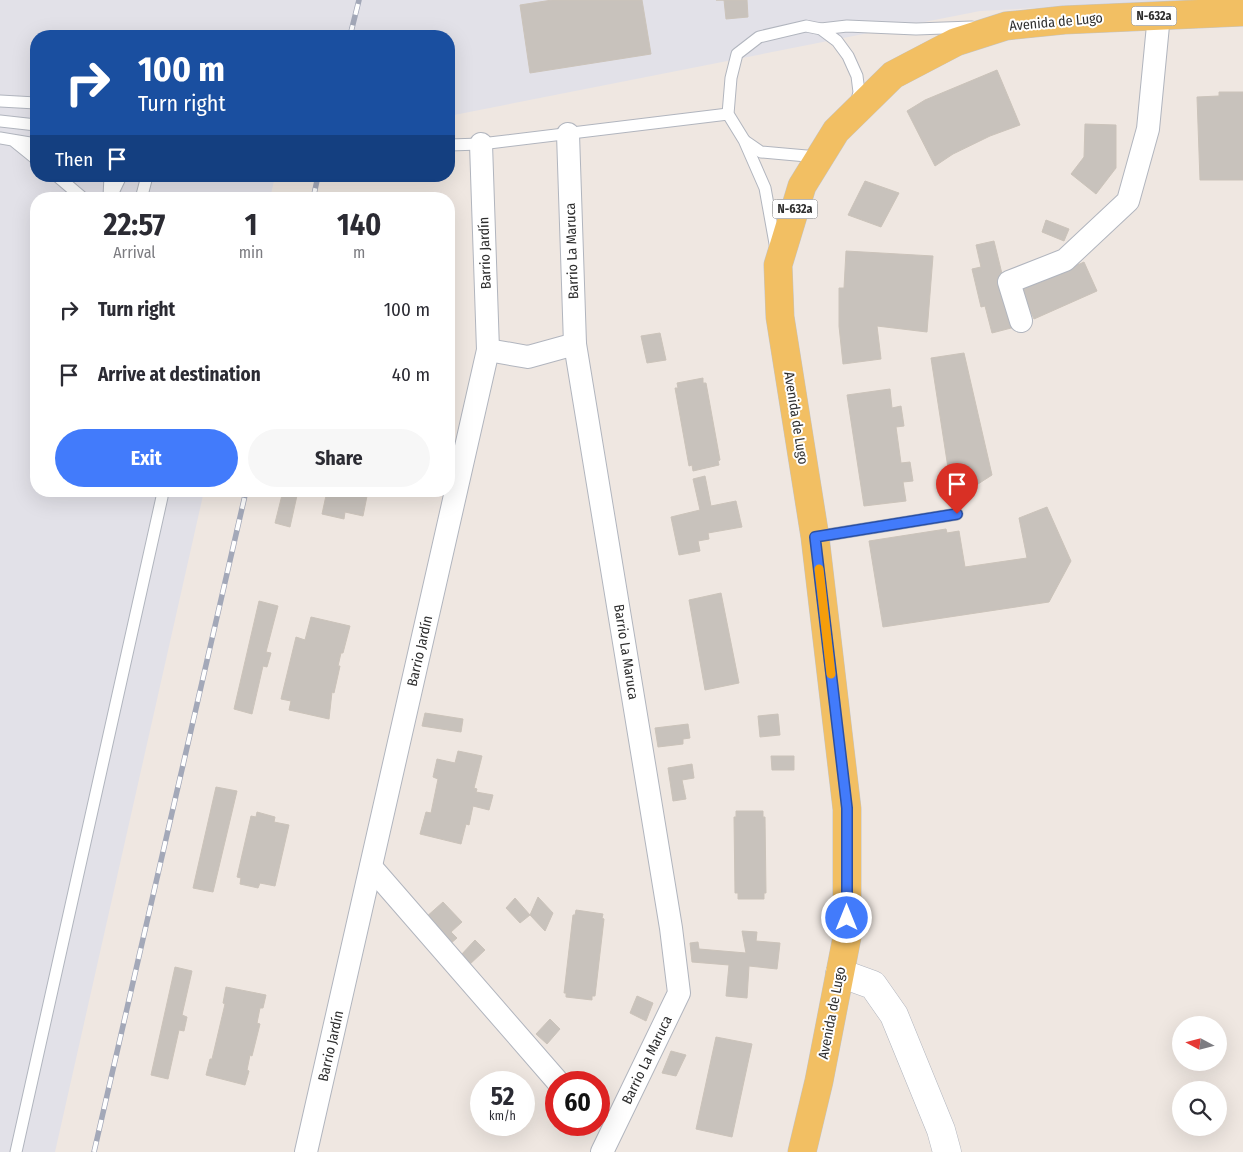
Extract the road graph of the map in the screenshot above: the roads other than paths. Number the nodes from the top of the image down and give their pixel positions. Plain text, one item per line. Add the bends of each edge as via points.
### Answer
1 (1243, 12) edge
2 (1159, 15) junction
3 (1006, 26) junction
4 (821, 29) junction
5 (0, 101) edge
6 (30, 103) edge
7 (728, 114) junction
8 (854, 114) junction
9 (0, 121) edge
10 (30, 124) edge
11 (568, 134) junction
12 (0, 138) edge
13 (13, 140) junction
14 (744, 140) junction
15 (30, 143) edge
16 (481, 144) junction
17 (455, 145) edge
18 (30, 154) edge
19 (820, 158) junction
20 (64, 182) edge
21 (76, 192) edge
22 (778, 265) junction
23 (1021, 321) dead end
24 (575, 344) junction
25 (488, 350) junction
26 (455, 496) edge
27 (162, 497) edge
28 (455, 497) edge
29 (957, 514) dead end
30 (815, 537) junction
31 (371, 867) junction
32 (840, 974) junction
33 (548, 1071) edge
34 (605, 1142) edge
35 (16, 1152) edge
36 (306, 1152) edge
37 (802, 1152) edge
38 (948, 1152) edge

1 - 2 main road, Avenida de Lugo / N-632a
2 - 3 main road, Avenida de Lugo / N-632a
2 - 23 street via 1148,129 1128,201 1065,260 1010,282
3 - 4 lane via 916,29 847,26
3 - 8 main road, Avenida de Lugo / N-632a via 956,42 893,75
4 - 7 lane via 806,26 760,36 737,54
4 - 8 lane via 848,56 857,76 859,92
5 - 6 lane
7 - 11 lane
7 - 14 lane
8 - 19 main road, Avenida de Lugo / N-632a via 836,131
9 - 10 lane
11 - 16 lane
11 - 24 street, Barrio La Maruca
12 - 13 lane
13 - 15 lane
13 - 18 lane
14 - 19 lane via 761,152
14 - 22 lane via 765,188
16 - 17 lane
16 - 25 street, Barrio Jardín
19 - 22 main road, Avenida de Lugo / N-632a via 802,186
20 - 21 lane
22 - 30 main road, Avenida de Lugo / N-632a via 780,317
24 - 25 street via 528,357
24 - 34 street, Barrio La Maruca via 679,993
25 - 26 street, Barrio Jardín
27 - 35 lane
28 - 31 street, Barrio Jardín
29 - 30 lane
30 - 32 main road, Avenida de Lugo / N-632a via 847,808 847,937
31 - 33 street
31 - 36 street, Barrio Jardín
32 - 37 main road, Avenida de Lugo / N-632a
32 - 38 street via 873,985 894,1015

